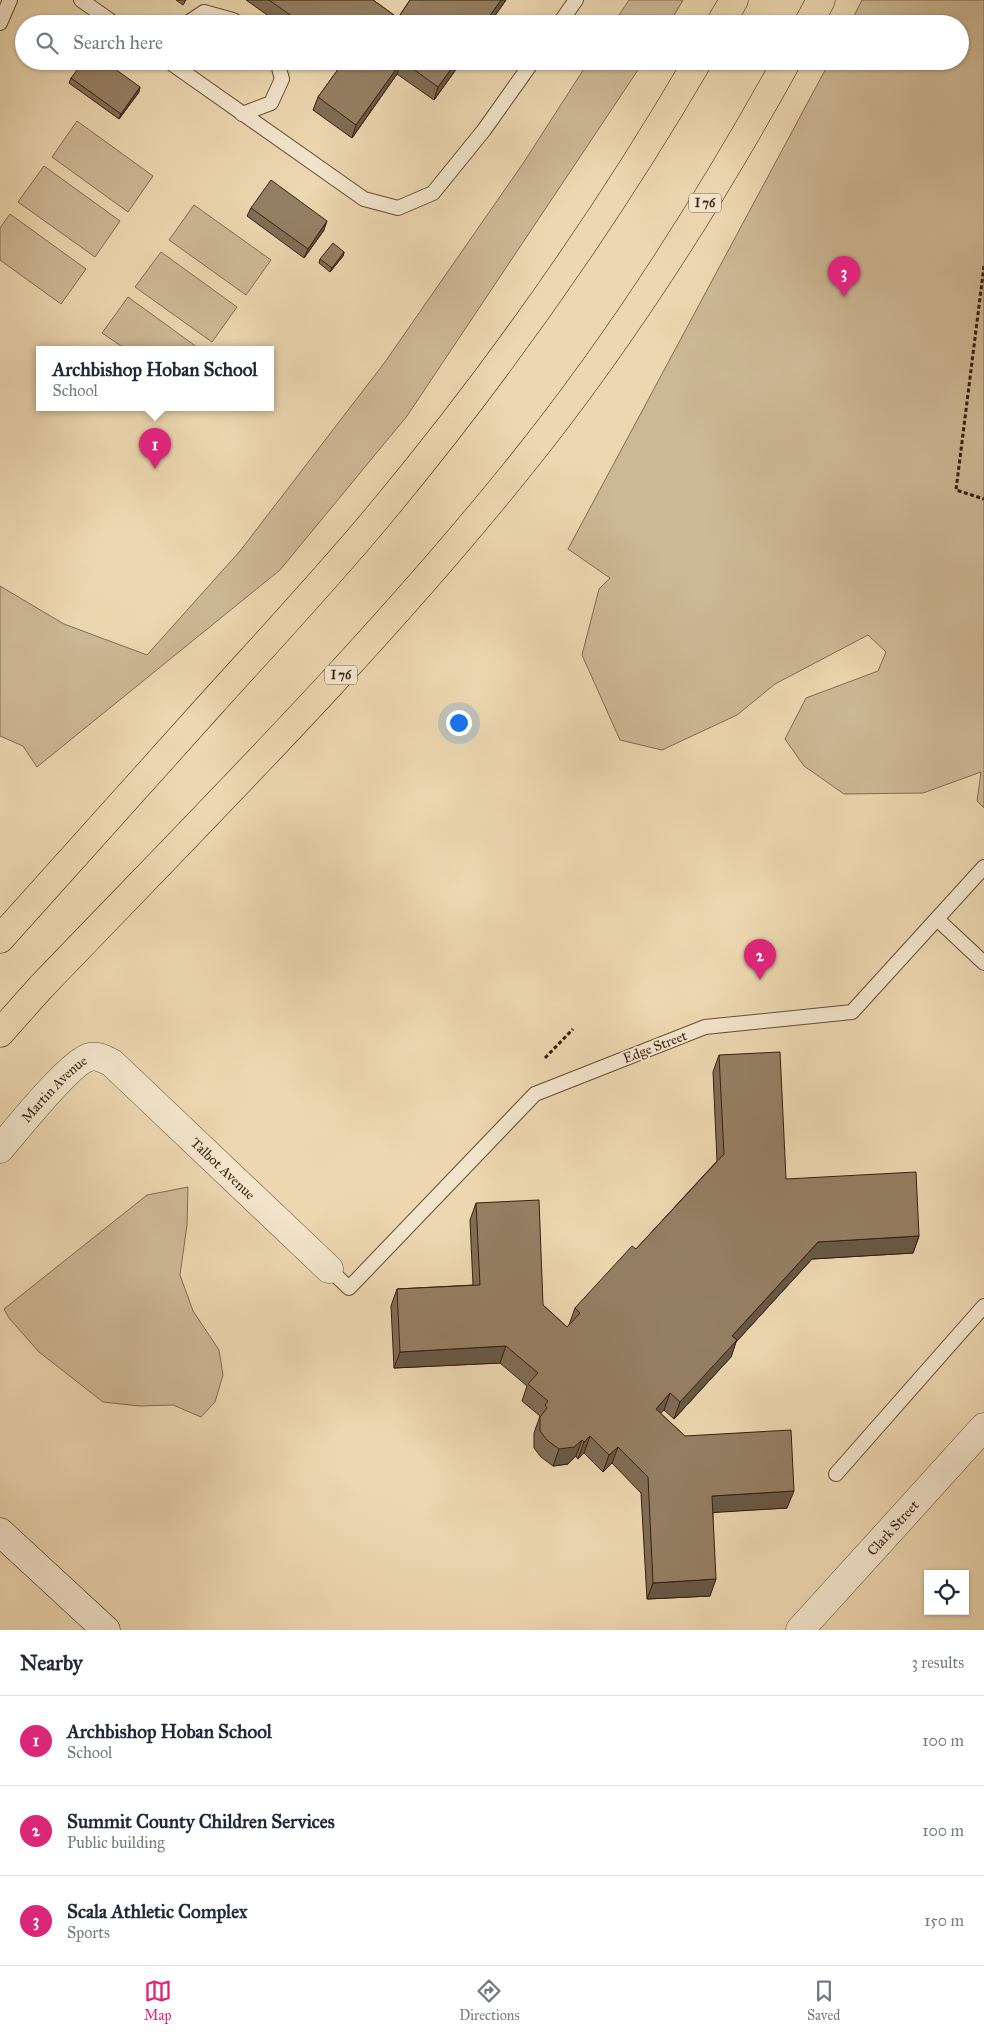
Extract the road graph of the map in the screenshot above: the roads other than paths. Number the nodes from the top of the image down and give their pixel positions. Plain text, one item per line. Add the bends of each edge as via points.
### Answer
1 (10, 0) edge
2 (81, 0) edge
3 (576, 0) edge
4 (734, 0) edge
5 (821, 0) edge
6 (102, 15) edge
7 (200, 15) edge
8 (215, 15) edge
9 (565, 15) edge
10 (725, 15) edge
11 (813, 15) edge
12 (0, 23) edge
13 (187, 70) edge
14 (280, 70) edge
15 (527, 70) edge
16 (692, 70) edge
17 (782, 70) edge
18 (242, 114) junction
19 (106, 821) junction
20 (984, 867) edge
21 (0, 918) edge
22 (937, 918) junction
23 (0, 939) edge
24 (984, 962) edge
25 (41, 987) junction
26 (0, 1032) edge
27 (0, 1039) edge
28 (92, 1056) joint
29 (0, 1149) edge
30 (329, 1269) joint
31 (349, 1288) joint
32 (984, 1306) edge
33 (984, 1427) edge
34 (836, 1474) dead end
35 (0, 1532) edge
36 (106, 1630) edge
37 (800, 1630) edge

1 - 12 lane
2 - 6 lane
3 - 9 lane
4 - 10 highway
5 - 11 highway
7 - 8 lane via 204,12
13 - 18 lane
14 - 18 lane via 282,79 271,103
15 - 18 lane via 433,193 398,208 364,198
16 - 19 highway via 611,202 461,414 341,558
17 - 25 highway, I 76 via 684,237 615,339 516,472 359,655
19 - 21 highway
19 - 23 highway
20 - 22 lane, Edge Street
22 - 24 lane
22 - 31 lane, Edge Street via 852,1012 705,1027 535,1094
25 - 26 highway, I 76
25 - 27 highway
28 - 29 street, Martin Avenue via 75,1065
28 - 30 street, Talbot Avenue via 112,1063
30 - 31 lane, Talbot Avenue
32 - 34 lane
33 - 37 street, Clark Street
35 - 36 street

